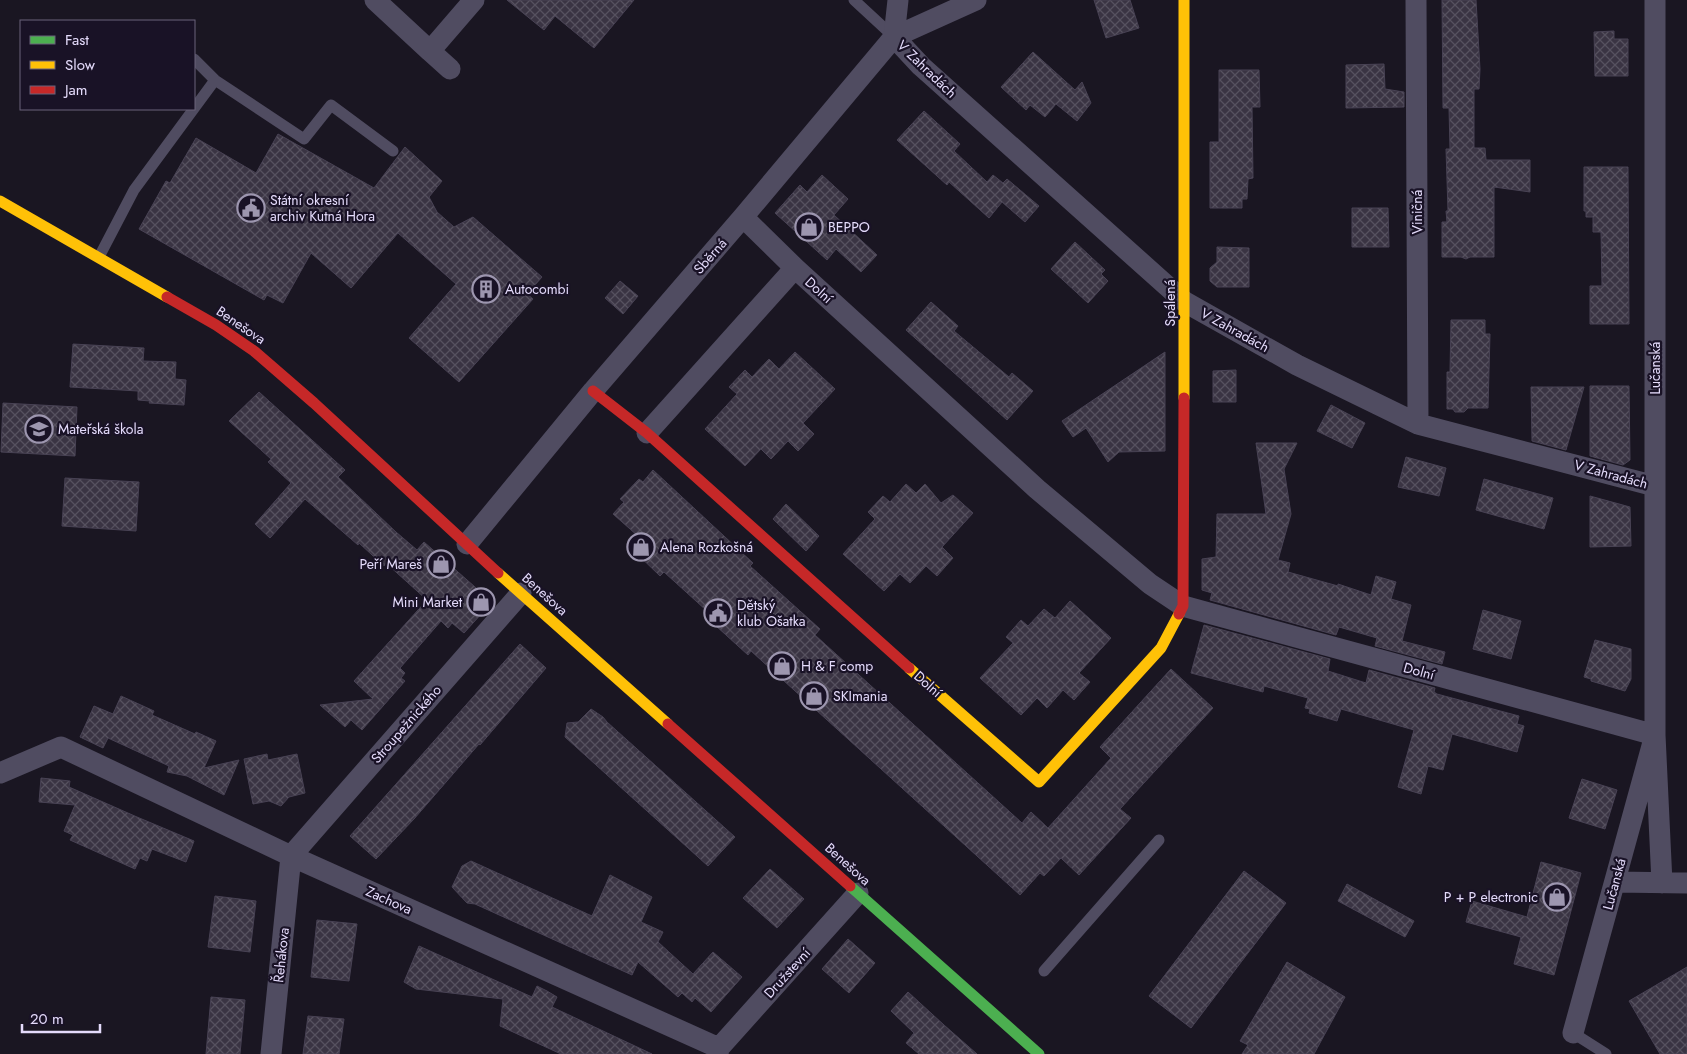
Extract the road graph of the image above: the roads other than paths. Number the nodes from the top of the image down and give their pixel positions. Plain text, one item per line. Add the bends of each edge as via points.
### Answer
1 (375, 0) edge
2 (474, 0) edge
3 (854, 0) edge
4 (898, 0) edge
5 (976, 0) edge
6 (1184, 0) edge
7 (1416, 0) edge
8 (1655, 0) edge
9 (894, 37) junction
10 (430, 51) junction
11 (195, 60) edge
12 (450, 69) dead end
13 (215, 80) junction
14 (195, 107) edge
15 (193, 110) edge
16 (393, 150) dead end
17 (0, 201) edge
18 (743, 217) junction
19 (99, 257) junction
20 (795, 268) junction
21 (1185, 302) junction
22 (593, 391) junction
23 (1418, 424) junction
24 (647, 433) junction
25 (1656, 486) junction
26 (467, 544) junction
27 (521, 593) junction
28 (1184, 606) junction
29 (1655, 735) junction
30 (0, 773) edge
31 (1159, 840) dead end
32 (291, 856) junction
33 (1615, 882) junction
34 (1662, 883) junction
35 (1687, 883) edge
36 (858, 893) junction
37 (1044, 971) dead end
38 (1573, 1032) joint
39 (719, 1051) edge
40 (270, 1054) edge
41 (1039, 1054) edge
42 (1606, 1054) edge

1 - 10 street
2 - 10 street
3 - 9 lane
4 - 9 street
5 - 9 street, Sběrná
6 - 21 street, Spálená
7 - 23 street, Viničná
8 - 25 street, Lučanská
9 - 18 street, Sběrná
9 - 21 street, V Zahradách via 921,66
10 - 12 street
11 - 13 lane
13 - 14 lane
13 - 16 lane via 304,139 331,105
15 - 19 lane via 134,190
17 - 19 street, Benešova
18 - 20 street, Dolní
18 - 22 street, Sběrná
19 - 26 street, Benešova via 216,325 254,351
20 - 24 street, Dolní
20 - 28 street, Dolní via 1037,489 1150,584
21 - 23 street, V Zahradách via 1297,365
21 - 28 street, Spálená
22 - 24 street, Dolní
22 - 26 street, Sběrná
23 - 25 street, V Zahradách
24 - 28 street, Dolní via 1039,782 1161,648
25 - 29 street, Lučanská
26 - 27 street, Benešova
27 - 32 street, Stroupežnického
27 - 36 street, Benešova
28 - 29 street, Dolní
29 - 33 street, Lučanská
29 - 34 street, Lučanská
30 - 32 street, Zachova via 61,747
31 - 37 lane
32 - 39 street, Zachova
32 - 40 street, Řehákova
33 - 34 street
33 - 38 street, Lučanská
34 - 35 street
36 - 39 street, Družstevní
36 - 41 street, Benešova
38 - 42 lane

